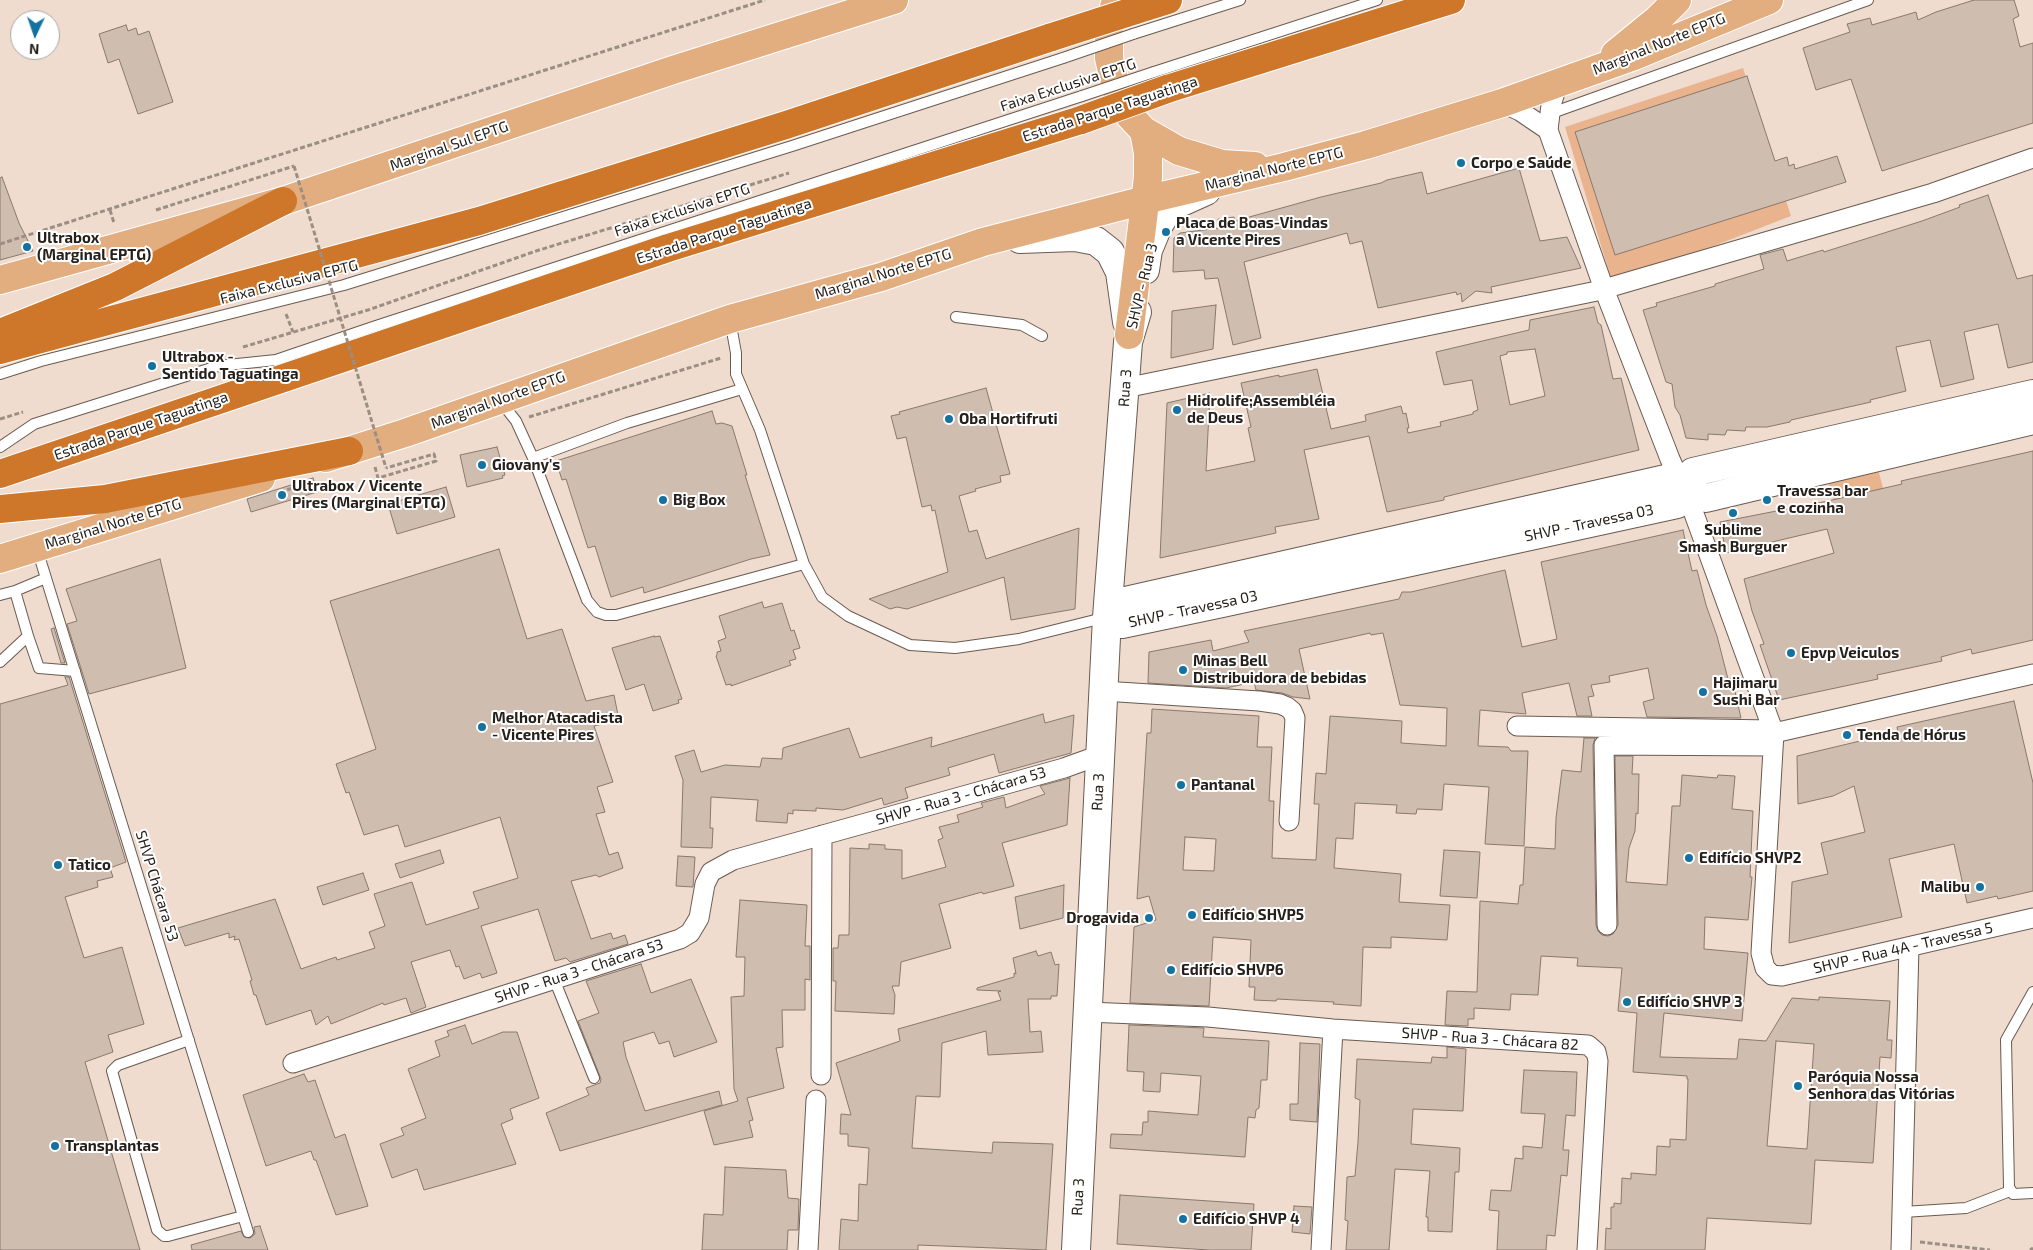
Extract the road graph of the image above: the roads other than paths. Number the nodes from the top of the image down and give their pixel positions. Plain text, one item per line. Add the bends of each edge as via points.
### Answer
1 (894, 0) edge
2 (1168, 0) edge
3 (1240, 0) edge
4 (1377, 0) edge
5 (1451, 0) edge
6 (1677, 0) edge
7 (1769, 0) edge
8 (1868, 0) edge
9 (1127, 15) edge
10 (1058, 48) junction
11 (1594, 70) junction
12 (1160, 81) junction
13 (1558, 83) junction
14 (1502, 103) junction
15 (1081, 108) junction
16 (1549, 122) junction
17 (1144, 131) junction
18 (2033, 158) edge
19 (1284, 167) junction
20 (1230, 180) junction
21 (1145, 200) junction
22 (283, 201) junction
23 (983, 242) junction
24 (0, 280) edge
25 (1604, 289) junction
26 (956, 317) dead end
27 (730, 318) junction
28 (0, 333) edge
29 (1042, 336) dead end
30 (1129, 336) junction
31 (0, 350) edge
32 (0, 374) edge
33 (1125, 388) junction
34 (742, 389) junction
35 (2033, 394) edge
36 (499, 399) junction
37 (2033, 420) edge
38 (0, 447) edge
39 (348, 451) junction
40 (533, 458) junction
41 (0, 474) edge
42 (1683, 490) junction
43 (0, 509) edge
44 (37, 548) junction
45 (0, 559) edge
46 (804, 564) junction
47 (46, 578) junction
48 (14, 591) junction
49 (0, 595) edge
50 (1107, 617) junction
51 (28, 636) junction
52 (0, 662) edge
53 (75, 671) junction
54 (2033, 674) edge
55 (1103, 691) junction
56 (1517, 726) dead end
57 (1773, 736) junction
58 (1100, 755) junction
59 (1289, 821) dead end
60 (822, 835) junction
61 (2033, 918) edge
62 (1607, 925) dead end
63 (1909, 947) junction
64 (554, 979) junction
65 (2033, 992) edge
66 (1087, 1012) junction
67 (1333, 1029) junction
68 (189, 1040) junction
69 (293, 1062) dead end
70 (822, 1075) dead end
71 (594, 1078) dead end
72 (816, 1100) dead end
73 (2010, 1191) junction
74 (2033, 1193) edge
75 (1903, 1212) junction
76 (242, 1216) junction
77 (248, 1232) dead end
78 (1902, 1245) edge
79 (808, 1250) edge
80 (1076, 1250) edge
81 (1321, 1250) edge
82 (1587, 1250) edge

1 - 22 main road, Marginal Sul EPTG
2 - 9 highway
3 - 9 lane, Faixa Exclusiva EPTG
4 - 12 lane, Faixa Exclusiva EPTG
5 - 12 highway, Estrada Parque Taguatinga
6 - 11 main road
7 - 11 main road, Marginal Norte EPTG
8 - 16 lane
9 - 10 highway, bridge
9 - 17 main road via 1109,25 1109,58 1118,96
10 - 31 highway via 786,125 479,221
10 - 32 lane, Faixa Exclusiva EPTG via 792,146 344,285
11 - 13 main road, Marginal Norte EPTG
12 - 15 highway, Estrada Parque Taguatinga, bridge
13 - 14 main road, Marginal Norte EPTG
13 - 16 street
14 - 16 street
14 - 19 main road, Marginal Norte EPTG
15 - 38 lane, Faixa Exclusiva EPTG via 382,323 276,360 218,366 34,424
15 - 41 highway, Estrada Parque Taguatinga
16 - 25 street
17 - 19 main road via 1180,151 1222,164
17 - 21 main road via 1148,153
18 - 25 street via 1933,193
19 - 20 main road, Marginal Norte EPTG
20 - 21 main road, Marginal Norte EPTG
20 - 30 main road, SHVP - Rua 3 via 1177,204 1158,226 1148,250 1139,308
21 - 23 main road, Marginal Norte EPTG
21 - 30 main road
22 - 24 main road, Marginal Sul EPTG
22 - 28 highway via 116,287
23 - 27 main road, Marginal Norte EPTG via 881,277
23 - 30 main road, SHVP - Rua 3 via 1040,237 1096,241 1110,252 1120,272
25 - 33 street
25 - 42 street
26 - 29 lane via 1022,325
27 - 34 lane via 736,374
27 - 36 main road, Marginal Norte EPTG
30 - 33 main road, Rua 3
33 - 50 main road, Rua 3
34 - 40 lane via 627,423
34 - 46 lane via 760,430
35 - 42 main road, SHVP - Travessa 03 via 1694,472
36 - 39 main road, Marginal Norte EPTG
36 - 40 lane via 516,422
37 - 42 main road via 1706,498
39 - 43 highway via 105,499
39 - 44 main road, Marginal Norte EPTG
40 - 46 lane via 587,600 597,612 616,615
42 - 50 main road, SHVP - Travessa 03 via 1677,504 1122,624
42 - 57 street
44 - 45 main road, Marginal Norte EPTG
44 - 47 lane, SHVP Chácara 53
46 - 50 lane via 822,597 848,616 910,645 974,646 1019,639
47 - 48 lane
47 - 53 lane, SHVP Chácara 53
48 - 49 lane
48 - 51 lane
50 - 55 main road, Rua 3
51 - 52 lane
51 - 53 lane via 39,668
53 - 68 lane, SHVP Chácara 53
54 - 57 street
55 - 58 main road, Rua 3
55 - 59 street via 1258,701 1287,707 1295,718
56 - 57 street
57 - 62 street via 1604,746
57 - 63 street, SHVP - Rua 4A - Travessa 5 via 1761,953 1765,968 1782,976
58 - 60 street, SHVP - Rua 3 - Chácara 53 via 1064,768
58 - 66 main road, Rua 3
60 - 64 street, SHVP - Rua 3 - Chácara 53 via 733,860 711,872 704,884 699,918 690,934
60 - 70 street
61 - 63 street, SHVP - Rua 4A - Travessa 5
63 - 75 street
64 - 69 street, SHVP - Rua 3 - Chácara 53
64 - 71 lane
65 - 73 lane via 2006,1040
66 - 67 street, SHVP - Rua 3 - Chácara 82 via 1208,1017
66 - 80 main road, Rua 3
67 - 81 street
67 - 82 street, SHVP - Rua 3 - Chácara 82 via 1588,1045 1596,1052 1598,1061
68 - 76 lane, SHVP Chácara 53
68 - 76 lane via 118,1065 112,1071 157,1230 168,1236
72 - 79 street
73 - 74 lane via 2013,1194
73 - 75 lane via 1966,1208
75 - 78 street
76 - 77 lane, SHVP Chácara 53

